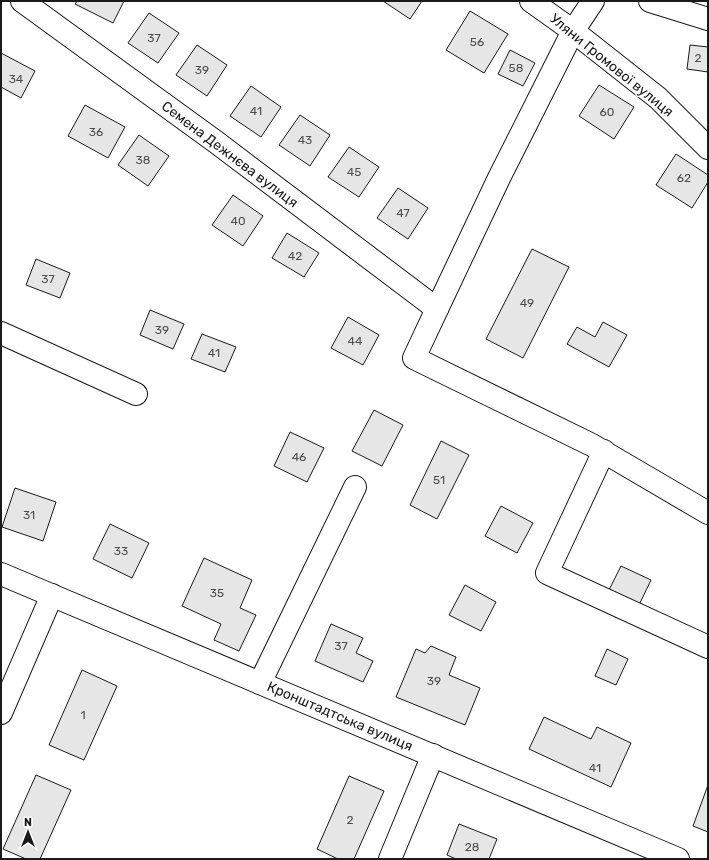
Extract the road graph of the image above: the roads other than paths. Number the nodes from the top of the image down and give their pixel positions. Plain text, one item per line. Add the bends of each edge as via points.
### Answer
1 (22, 1) edge
2 (531, 1) edge
3 (593, 1) edge
4 (650, 1) edge
5 (708, 19) edge
6 (573, 31) junction
7 (708, 148) edge
8 (437, 309) junction
9 (1, 333) edge
10 (136, 394) dead end
11 (604, 452) junction
12 (355, 488) dead end
13 (708, 513) edge
14 (1, 574) edge
15 (52, 595) junction
16 (708, 647) edge
17 (260, 683) junction
18 (1, 713) edge
19 (433, 756) junction
20 (671, 857) edge
21 (390, 859) edge

1 - 8 street, Семена Дежнєва вулиця via 216,142
2 - 6 street, Уляни Громової вулиця
3 - 6 street
4 - 5 street
6 - 7 street, Уляни Громової вулиця via 658,98
6 - 8 street
8 - 11 street via 414,358
9 - 10 street
11 - 13 street
11 - 16 street via 547,573
12 - 17 street
14 - 15 street, Кронштадтська вулиця
15 - 17 street, Кронштадтська вулиця
15 - 18 street
17 - 19 street, Кронштадтська вулиця
19 - 20 street, Кронштадтська вулиця
19 - 21 street

